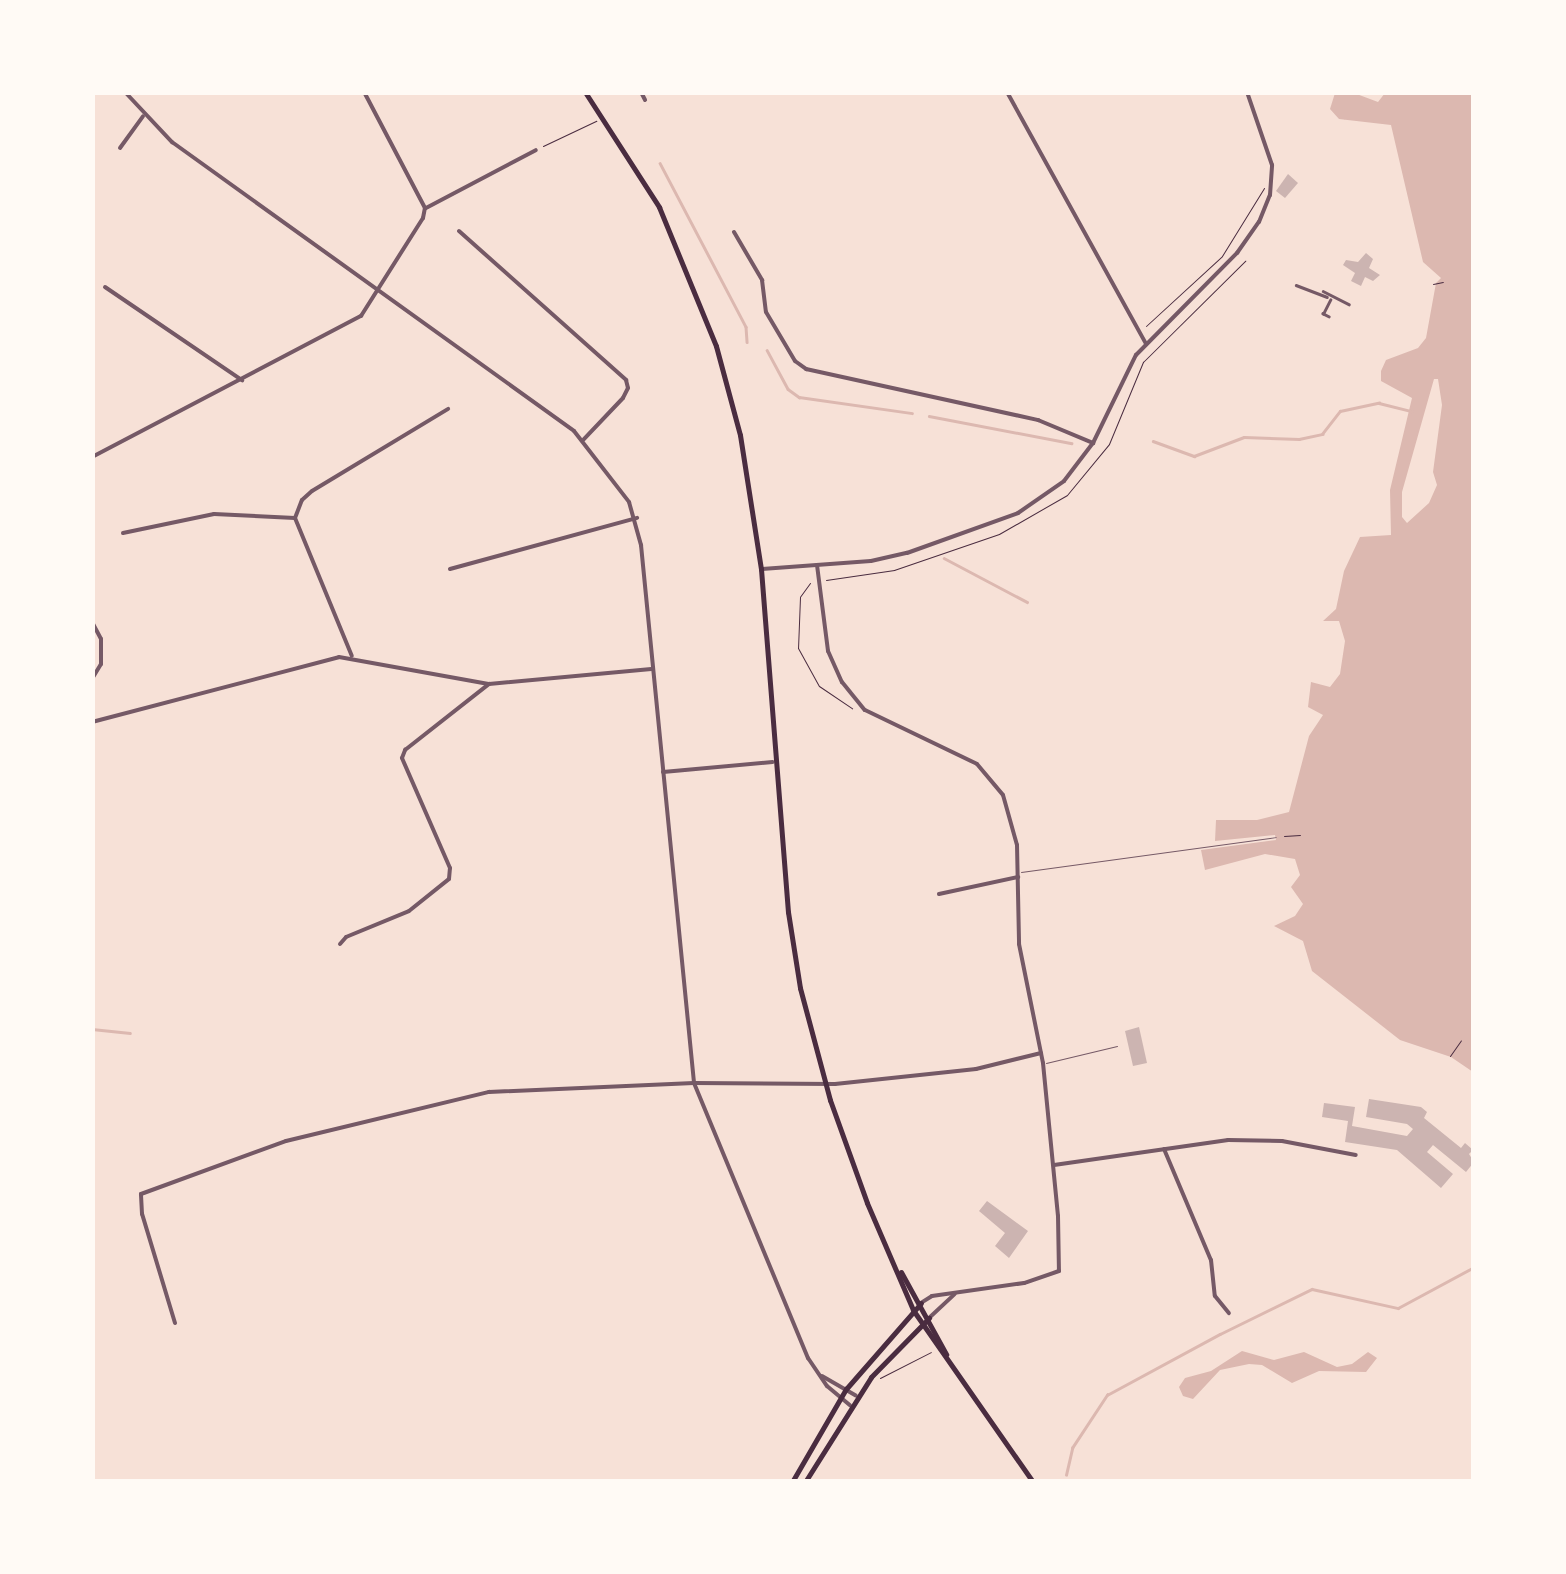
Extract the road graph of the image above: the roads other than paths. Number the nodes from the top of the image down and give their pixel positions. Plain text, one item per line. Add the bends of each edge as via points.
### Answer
1 (125, 92) edge
2 (364, 92) edge
3 (586, 92) edge
4 (640, 92) edge
5 (1008, 92) edge
6 (1247, 92) edge
7 (645, 100) dead end
8 (143, 116) junction
9 (120, 148) dead end
10 (536, 150) road end
11 (425, 208) junction
12 (459, 230) dead end
13 (734, 232) dead end
14 (1296, 285) dead end
15 (105, 287) dead end
16 (378, 291) junction
17 (1323, 291) dead end
18 (1329, 298) junction
19 (1317, 304) dead end
20 (1349, 304) dead end
21 (1326, 308) junction
22 (1329, 317) dead end
23 (1146, 344) junction
24 (242, 380) junction
25 (448, 409) dead end
26 (584, 440) junction
27 (1093, 443) junction
28 (92, 457) edge
29 (295, 518) junction
30 (637, 518) junction
31 (123, 533) dead end
32 (818, 564) junction
33 (761, 568) junction
34 (450, 570) dead end
35 (92, 622) edge
36 (353, 658) junction
37 (654, 668) junction
38 (92, 679) edge
39 (490, 684) junction
40 (92, 722) edge
41 (773, 762) junction
42 (663, 772) junction
43 (1276, 837) road end
44 (1018, 875) junction
45 (938, 894) dead end
46 (340, 944) dead end
47 (1116, 1046) dead end
48 (1041, 1054) junction
49 (1043, 1063) junction
50 (694, 1083) junction
51 (826, 1084) junction
52 (1164, 1149) junction
53 (1356, 1155) dead end
54 (1054, 1165) junction
55 (894, 1259) junction
56 (958, 1291) junction
57 (922, 1303) junction
58 (914, 1310) junction
59 (1229, 1313) dead end
60 (929, 1318) junction
61 (175, 1323) dead end
62 (922, 1326) junction
63 (951, 1366) junction
64 (818, 1374) junction
65 (846, 1389) junction
66 (856, 1396) junction
67 (840, 1398) junction
68 (850, 1405) junction
69 (792, 1482) edge
70 (805, 1482) edge
71 (1033, 1482) edge

1 - 8 street
2 - 11 street
3 - 33 main road via 660,207 716,346 746,464
4 - 7 street
5 - 23 street
6 - 23 street via 1272,164 1264,212 1237,253
8 - 9 street
8 - 16 street
10 - 11 street
11 - 16 street
12 - 26 street via 626,380 623,398
13 - 27 street via 762,280 762,305 806,369 1038,420
14 - 18 street
15 - 24 street
16 - 24 street via 361,316
16 - 26 street
17 - 18 street
18 - 20 street
18 - 21 street
19 - 21 street
21 - 22 street
23 - 27 street via 1123,376
24 - 28 street
25 - 29 street via 312,491
26 - 30 street
27 - 32 street via 1050,494 1018,513 889,558
29 - 31 street via 214,514
29 - 36 street
30 - 34 street
30 - 37 street
32 - 33 street
32 - 44 street via 828,651 842,682 865,710 964,756 992,778 1012,819
33 - 41 main road
35 - 38 street via 100,664
36 - 39 street
36 - 40 street
37 - 39 street
37 - 42 street
39 - 46 street via 402,758 449,879 409,912
41 - 42 street
41 - 51 main road via 800,988
42 - 50 street
43 - 44 lane
44 - 45 street
44 - 48 street via 1019,944
47 - 49 lane
48 - 49 street
48 - 51 street via 976,1069
49 - 54 street
50 - 51 street
50 - 61 street via 490,1092 286,1141 141,1194
50 - 64 street
51 - 55 main road
52 - 53 street via 1256,1140
52 - 54 street
52 - 59 street via 1211,1260 1215,1296
54 - 56 street via 1059,1271
55 - 57 main road
55 - 58 main road
56 - 57 street
56 - 60 street
57 - 58 main road
57 - 60 main road
58 - 62 main road
58 - 65 main road
60 - 62 main road
60 - 63 main road
62 - 63 main road
62 - 66 main road
63 - 71 main road
64 - 65 street
64 - 67 street
65 - 66 street
65 - 67 main road
66 - 68 main road
67 - 68 street
67 - 69 main road
68 - 70 main road

